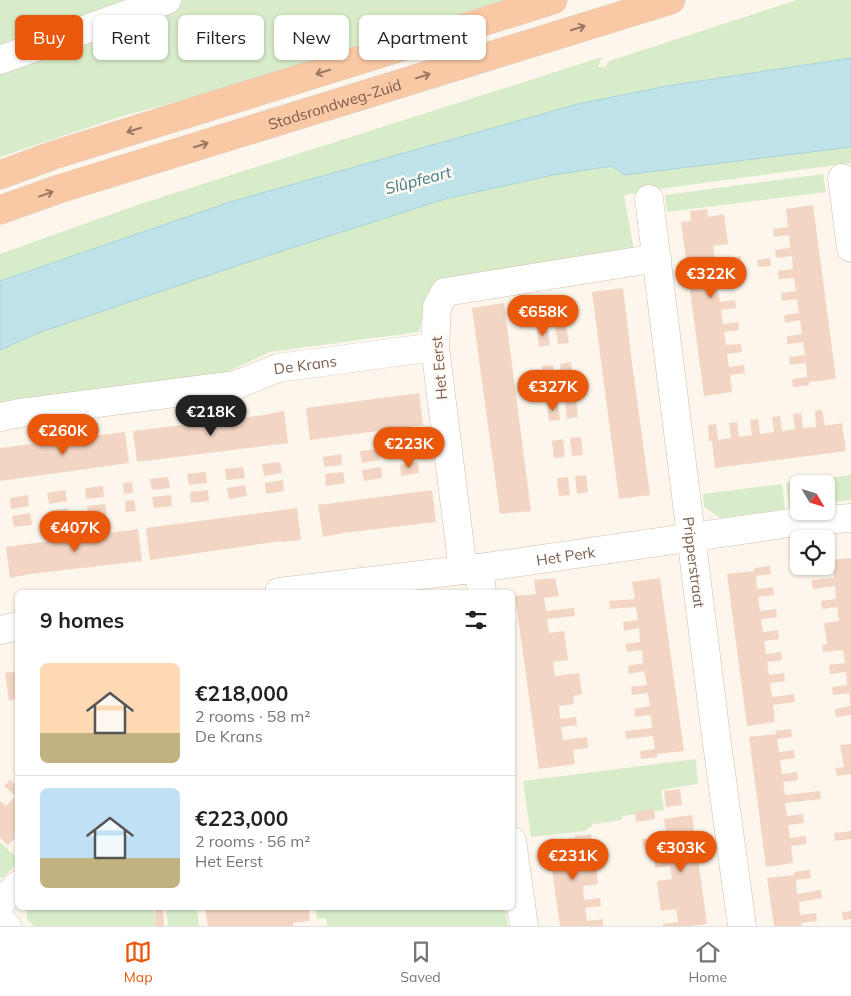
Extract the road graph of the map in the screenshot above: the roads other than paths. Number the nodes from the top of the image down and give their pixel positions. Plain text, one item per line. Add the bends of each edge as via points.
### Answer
1 (167, 0) edge
2 (553, 0) edge
3 (671, 0) edge
4 (0, 60) edge
5 (0, 175) edge
6 (842, 178) dead end
7 (648, 199) dead end
8 (0, 210) edge
9 (851, 248) edge
10 (656, 258) junction
11 (435, 347) junction
12 (0, 417) edge
13 (851, 518) edge
14 (692, 538) junction
15 (474, 577) edge
16 (305, 590) edge
17 (15, 627) edge
18 (0, 630) edge
19 (515, 862) edge
20 (15, 888) edge
21 (0, 903) edge
22 (0, 920) edge
23 (7, 926) edge
24 (524, 926) edge
25 (742, 926) edge

1 - 4 street
2 -> 5 highway via 54,155
8 -> 3 highway, Stadsrondweg-Zuid
6 - 9 street
7 - 10 street, Pripperstraat
10 - 11 street, Het Eerst via 445,292 437,307
10 - 14 street, Pripperstraat
11 - 12 street, De Krans via 278,368 236,385
11 - 15 street, Het Eerst
13 - 14 street, Het Perk
14 - 15 street, Het Perk
14 - 25 street, Pripperstraat
15 - 16 street, Het Perk
17 - 18 street
19 - 24 street
20 - 21 street
22 - 23 street

